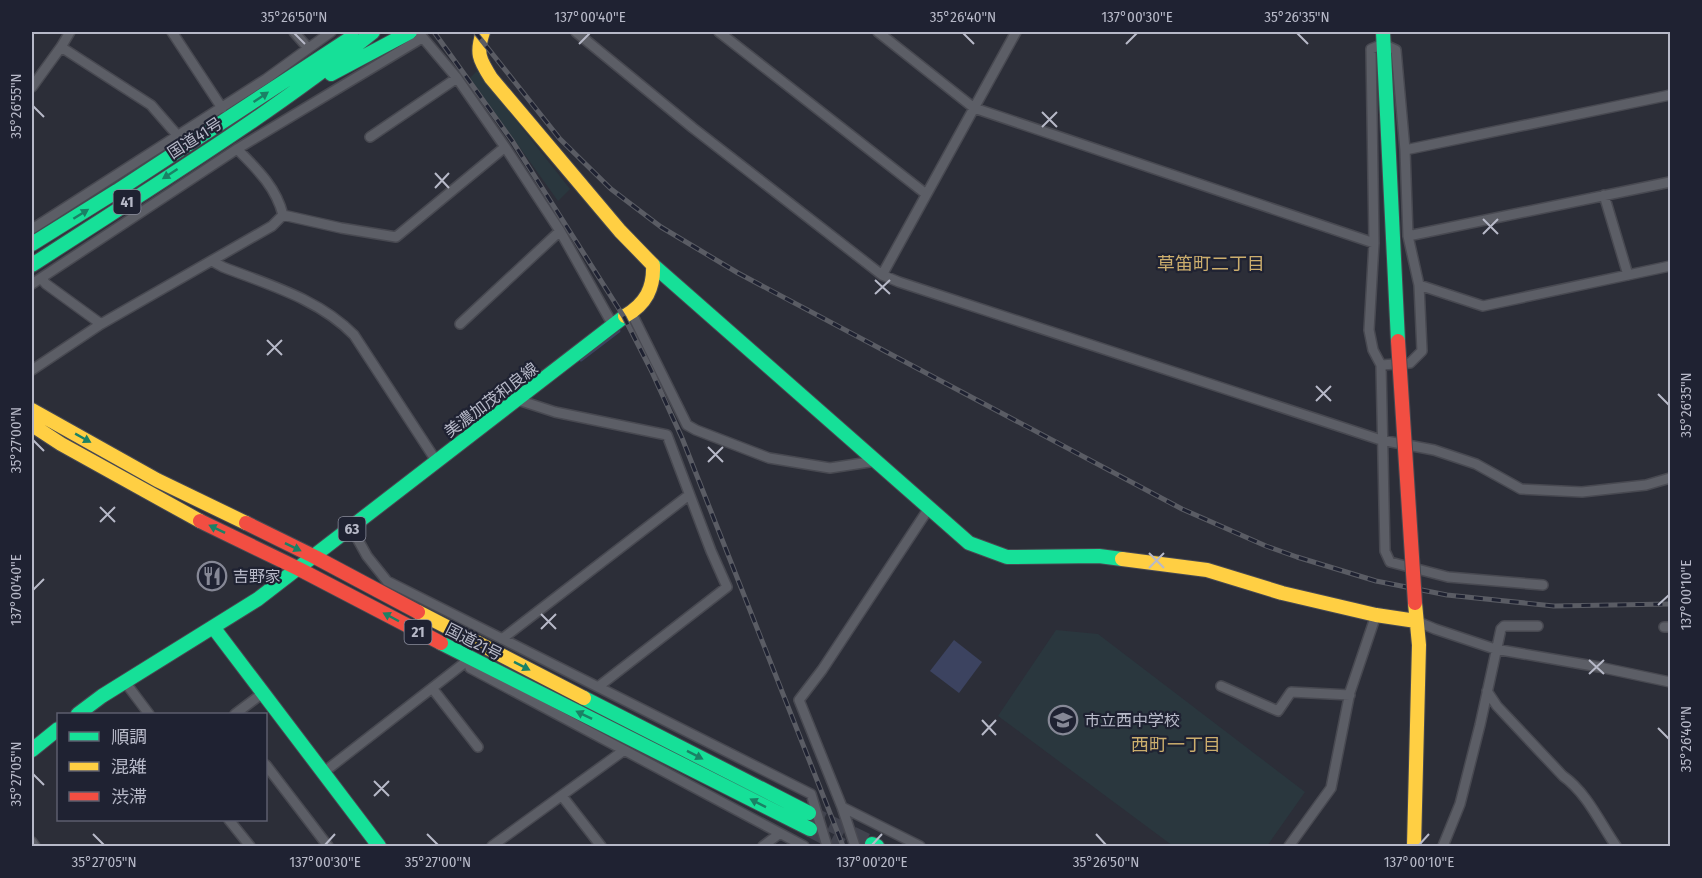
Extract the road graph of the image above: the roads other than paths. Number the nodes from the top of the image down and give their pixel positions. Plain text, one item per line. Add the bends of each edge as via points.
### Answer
1 (70, 32) edge
2 (172, 32) edge
3 (294, 32) edge
4 (330, 32) edge
5 (349, 32) edge
6 (360, 32) edge
7 (373, 32) edge
8 (483, 32) edge
9 (576, 32) edge
10 (719, 32) edge
11 (878, 32) edge
12 (1016, 32) edge
13 (417, 34) edge
14 (1383, 36) edge
15 (61, 47) junction
16 (308, 48) junction
17 (319, 58) junction
18 (457, 78) junction
19 (303, 84) junction
20 (32, 87) edge
21 (1671, 95) edge
22 (222, 108) junction
23 (974, 108) junction
24 (178, 136) junction
25 (370, 137) dead end
26 (505, 147) junction
27 (237, 149) junction
28 (1405, 150) junction
29 (1671, 182) edge
30 (926, 194) junction
31 (1604, 195) junction
32 (284, 215) junction
33 (32, 229) edge
34 (560, 231) junction
35 (1408, 236) junction
36 (1374, 243) junction
37 (32, 244) edge
38 (212, 261) junction
39 (32, 265) edge
40 (653, 265) junction
41 (1671, 266) edge
42 (882, 274) junction
43 (1628, 275) junction
44 (41, 278) junction
45 (32, 284) edge
46 (1419, 285) junction
47 (632, 314) junction
48 (101, 324) junction
49 (460, 324) dead end
50 (614, 327) junction
51 (1381, 365) junction
52 (32, 370) edge
53 (518, 400) junction
54 (32, 410) edge
55 (32, 425) edge
56 (1381, 440) junction
57 (876, 461) junction
58 (437, 462) junction
59 (1671, 478) edge
60 (689, 495) junction
61 (929, 508) junction
62 (352, 529) junction
63 (315, 557) junction
64 (299, 569) junction
65 (1543, 585) dead end
66 (1376, 615) junction
67 (1416, 621) junction
68 (1538, 626) dead end
69 (213, 627) junction
70 (502, 639) junction
71 (1496, 649) junction
72 (465, 660) junction
73 (125, 682) junction
74 (1671, 682) edge
75 (1221, 686) dead end
76 (598, 687) junction
77 (432, 688) junction
78 (1487, 691) junction
79 (263, 693) junction
80 (1350, 695) junction
81 (79, 713) edge
82 (148, 713) edge
83 (236, 713) edge
84 (57, 730) edge
85 (478, 747) dead end
86 (32, 750) edge
87 (623, 751) junction
88 (267, 766) edge
89 (324, 772) junction
90 (562, 796) junction
91 (842, 807) junction
92 (809, 813) tunnel mouth
93 (231, 821) edge
94 (810, 829) tunnel mouth
95 (779, 834) junction
96 (32, 842) edge
97 (35, 846) edge
98 (250, 846) edge
99 (328, 846) edge
100 (379, 846) edge
101 (492, 846) edge
102 (601, 846) edge
103 (763, 846) edge
104 (804, 846) edge
105 (827, 846) edge
106 (855, 846) edge
107 (920, 846) edge
108 (1289, 846) edge
109 (1414, 846) edge
110 (1443, 846) edge
111 (1616, 846) edge

1 - 15 street
2 - 22 street
3 - 16 street
4 - 16 street
5 - 17 main road
6 - 17 main road, 国道41号 / 41
7 - 19 main road, 国道41号 / 41
8 - 40 main road via 478,48 491,78
9 - 42 street via 701,135
10 - 30 street
11 - 23 street
12 - 23 street
13 - 18 street
13 - 19 main road
13 - 27 street
14 - 28 street via 1396,50
14 - 36 street via 1371,49
14 - 67 main road, bridge
15 - 20 street
15 - 24 street via 151,105
16 - 22 street
37 -> 17 main road, 国道41号 / 41
18 - 25 street
18 - 26 street
19 -> 39 main road, 国道41号 / 41
21 - 28 street
22 - 24 street
23 - 30 street
23 - 36 street
24 - 33 street
26 - 32 street via 396,237
26 - 34 street
27 - 32 street via 263,175 280,200
27 - 44 street
28 - 35 street
29 - 31 street
30 - 42 street
31 - 35 street
31 - 43 street
32 - 38 street
34 - 49 street
34 - 50 street
35 - 46 street
36 - 51 street via 1369,330 1372,350
38 - 48 street
38 - 58 street via 291,293 338,319 354,335
40 - 47 main road, 美濃加茂和良線 / 63 via 654,282
40 - 57 main road
41 - 43 street
42 - 56 street
43 - 46 street via 1483,306
44 - 45 street
44 - 48 street
46 - 51 street via 1422,351 1410,363
47 - 50 main road, 美濃加茂和良線 / 63
47 - 57 street via 687,425 780,460 830,468
48 - 52 street
50 - 53 main road, 美濃加茂和良線 / 63
51 - 56 street
53 - 58 main road, 美濃加茂和良線 / 63
53 - 60 street via 555,412 667,435
54 -> 63 main road, 国道21号 / 21 via 157,480
64 -> 55 main road, 国道21号 / 21 via 195,518
56 - 59 street via 1434,450 1476,464 1521,489 1582,492 1646,485
56 - 65 street via 1385,551 1390,562 1448,577
57 - 61 main road
58 - 62 main road, 美濃加茂和良線 / 63
60 - 70 street
60 - 76 street via 726,589
61 - 66 main road via 969,543 1007,557 1099,556 1180,565
61 - 91 street via 799,700
62 - 63 main road, 美濃加茂和良線 / 63
62 - 70 street via 387,581
63 - 64 main road, 美濃加茂和良線 / 63
63 -> 92 main road, 国道21号 / 21
64 - 69 main road, 美濃加茂和良線 / 63
72 -> 64 main road, 国道21号 / 21
66 - 67 main road
66 - 80 street
67 - 71 street
67 - 109 main road via 1419,645
68 - 71 street via 1504,626
69 - 73 main road, 美濃加茂和良線 / 63
69 - 79 main road
70 - 76 street
71 - 74 street
71 - 78 street
72 - 77 street
72 - 87 street
94 -> 72 main road, 国道21号 / 21
73 - 81 main road, 美濃加茂和良線 / 63
73 - 82 street
75 - 80 street via 1278,711 1291,692
76 - 105 street via 811,794
77 - 85 street
77 - 89 street
78 - 110 street via 1460,804
78 - 111 street via 1572,783
79 - 83 street
79 - 89 main road
80 - 108 street via 1331,788
84 - 86 main road
87 - 90 street
87 - 95 street
88 - 99 street
89 - 100 main road
90 - 101 street
90 - 102 street
91 - 106 street
91 - 107 street
93 - 98 street
95 - 103 street
95 - 104 street
96 - 97 street

